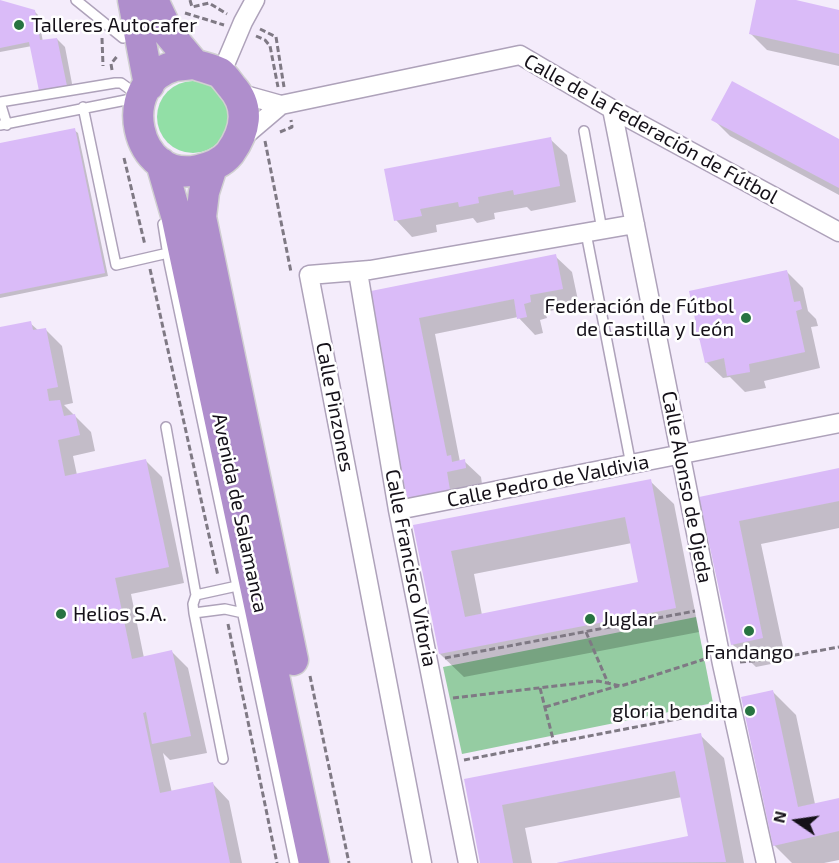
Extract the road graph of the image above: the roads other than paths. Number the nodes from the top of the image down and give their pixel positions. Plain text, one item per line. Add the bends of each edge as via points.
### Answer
1 (76, 0) edge
2 (133, 0) edge
3 (153, 0) edge
4 (255, 0) edge
5 (123, 38) dead end
6 (217, 77) junction
7 (145, 91) junction
8 (282, 99) junction
9 (0, 102) edge
10 (83, 107) junction
11 (612, 110) junction
12 (3, 125) edge
13 (584, 131) dead end
14 (239, 141) junction
15 (149, 166) junction
16 (212, 167) junction
17 (161, 209) dead end
18 (635, 224) junction
19 (594, 231) junction
20 (839, 232) edge
21 (168, 253) junction
22 (358, 272) junction
23 (839, 423) edge
24 (166, 427) dead end
25 (681, 454) junction
26 (631, 465) junction
27 (398, 510) junction
28 (237, 586) junction
29 (196, 595) junction
30 (194, 613) junction
31 (243, 613) junction
32 (223, 759) dead end
33 (295, 863) edge
34 (314, 863) edge
35 (334, 863) edge
36 (422, 863) edge
37 (468, 863) edge
38 (766, 863) edge

1 - 5 lane
2 - 7 highway
3 - 6 highway via 169,34
4 - 6 street
6 - 7 highway via 175,66
6 - 8 street, Calle de la Federación de Fútbol
6 - 14 highway via 245,114
7 - 9 lane via 115,82
7 - 10 lane
7 - 15 highway via 137,117
8 - 11 street, Calle de la Federación de Fútbol via 520,56
8 - 14 street, Calle de la Federación de Fútbol
9 - 12 lane
10 - 12 lane
10 - 21 lane via 116,265
11 - 18 street, Calle Alonso de Ojeda
11 - 20 street, Calle de la Federación de Fútbol
13 - 19 lane
14 - 16 highway via 226,158
15 - 16 highway via 190,172
15 - 34 highway, Avenida de Salamanca via 178,227
16 - 35 highway, Avenida de Salamanca via 201,217
17 - 21 lane
18 - 19 street, Calle Pinzones
18 - 25 street, Calle Alonso de Ojeda
19 - 22 street, Calle Pinzones
19 - 26 lane
21 - 28 lane
22 - 27 street, Calle Francisco Vitoria
22 - 36 street, Calle Pinzones via 309,275
23 - 25 street, Calle Pedro de Valdivia
24 - 29 lane
25 - 26 street, Calle Pedro de Valdivia
25 - 38 street, Calle Alonso de Ojeda
26 - 27 street, Calle Pedro de Valdivia
27 - 37 street, Calle Francisco Vitoria
28 - 29 lane
28 - 31 lane
29 - 30 lane
30 - 31 lane via 225,609
30 - 32 lane
31 - 33 lane

